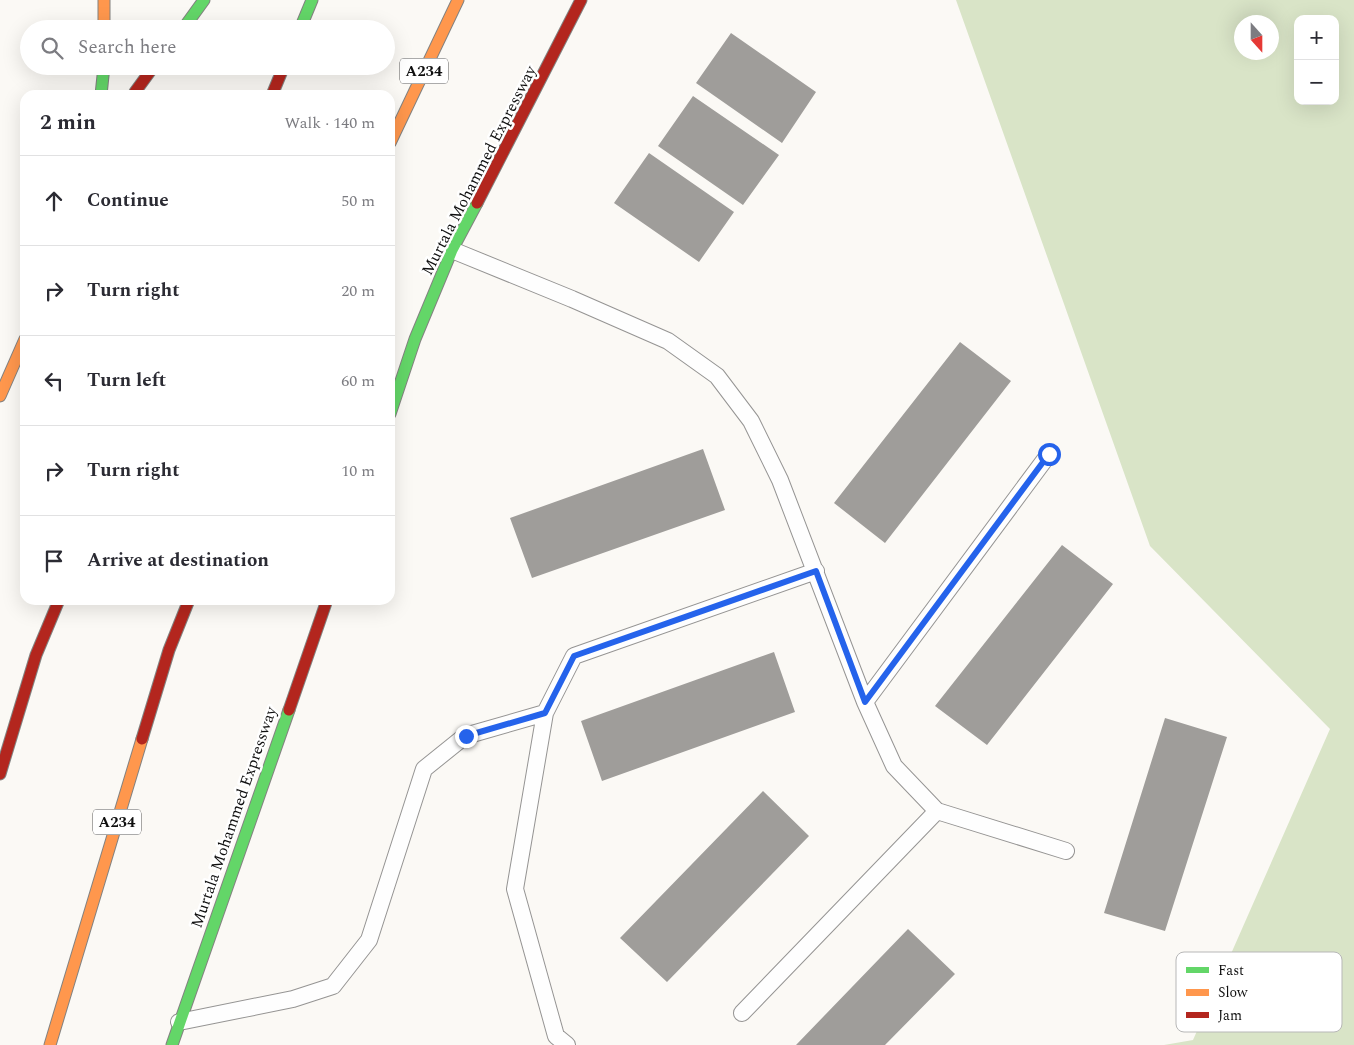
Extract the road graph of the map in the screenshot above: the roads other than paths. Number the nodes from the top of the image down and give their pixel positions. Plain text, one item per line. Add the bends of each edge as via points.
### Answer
1 (104, 0) edge
2 (204, 0) edge
3 (312, 0) edge
4 (458, 0) edge
5 (581, 0) edge
6 (104, 20) edge
7 (189, 20) edge
8 (304, 20) edge
9 (103, 75) edge
10 (143, 75) edge
11 (147, 75) edge
12 (280, 75) edge
13 (102, 90) edge
14 (135, 90) edge
15 (136, 90) edge
16 (274, 90) edge
17 (395, 132) edge
18 (452, 250) junction
19 (20, 350) edge
20 (0, 396) edge
21 (395, 399) edge
22 (1049, 454) dead end
23 (816, 571) junction
24 (57, 605) edge
25 (187, 605) edge
26 (325, 605) edge
27 (865, 702) junction
28 (545, 713) junction
29 (0, 774) edge
30 (937, 811) junction
31 (1066, 851) dead end
32 (742, 1013) dead end
33 (178, 1022) junction
34 (50, 1045) edge
35 (172, 1045) edge
36 (567, 1045) edge

1 - 6 highway
2 - 7 highway
3 - 8 highway
4 - 17 highway, A234
5 - 18 highway, Murtala Mohammed Expressway
9 - 13 highway
10 - 14 highway
11 - 15 highway
12 - 16 highway
18 - 21 highway, Murtala Mohammed Expressway via 415,339
18 - 23 lane via 668,341 717,376 751,421 780,480
19 - 20 highway
22 - 27 lane
23 - 27 lane
23 - 28 lane via 574,656
24 - 29 highway via 36,655
25 - 34 highway, A234 via 169,650
26 - 33 highway, Murtala Mohammed Expressway
27 - 30 lane via 894,766
28 - 33 lane via 466,736 424,769 369,940 333,986 293,999
28 - 36 lane via 514,889 556,1036
30 - 31 lane
30 - 32 lane
33 - 35 highway, Murtala Mohammed Expressway

